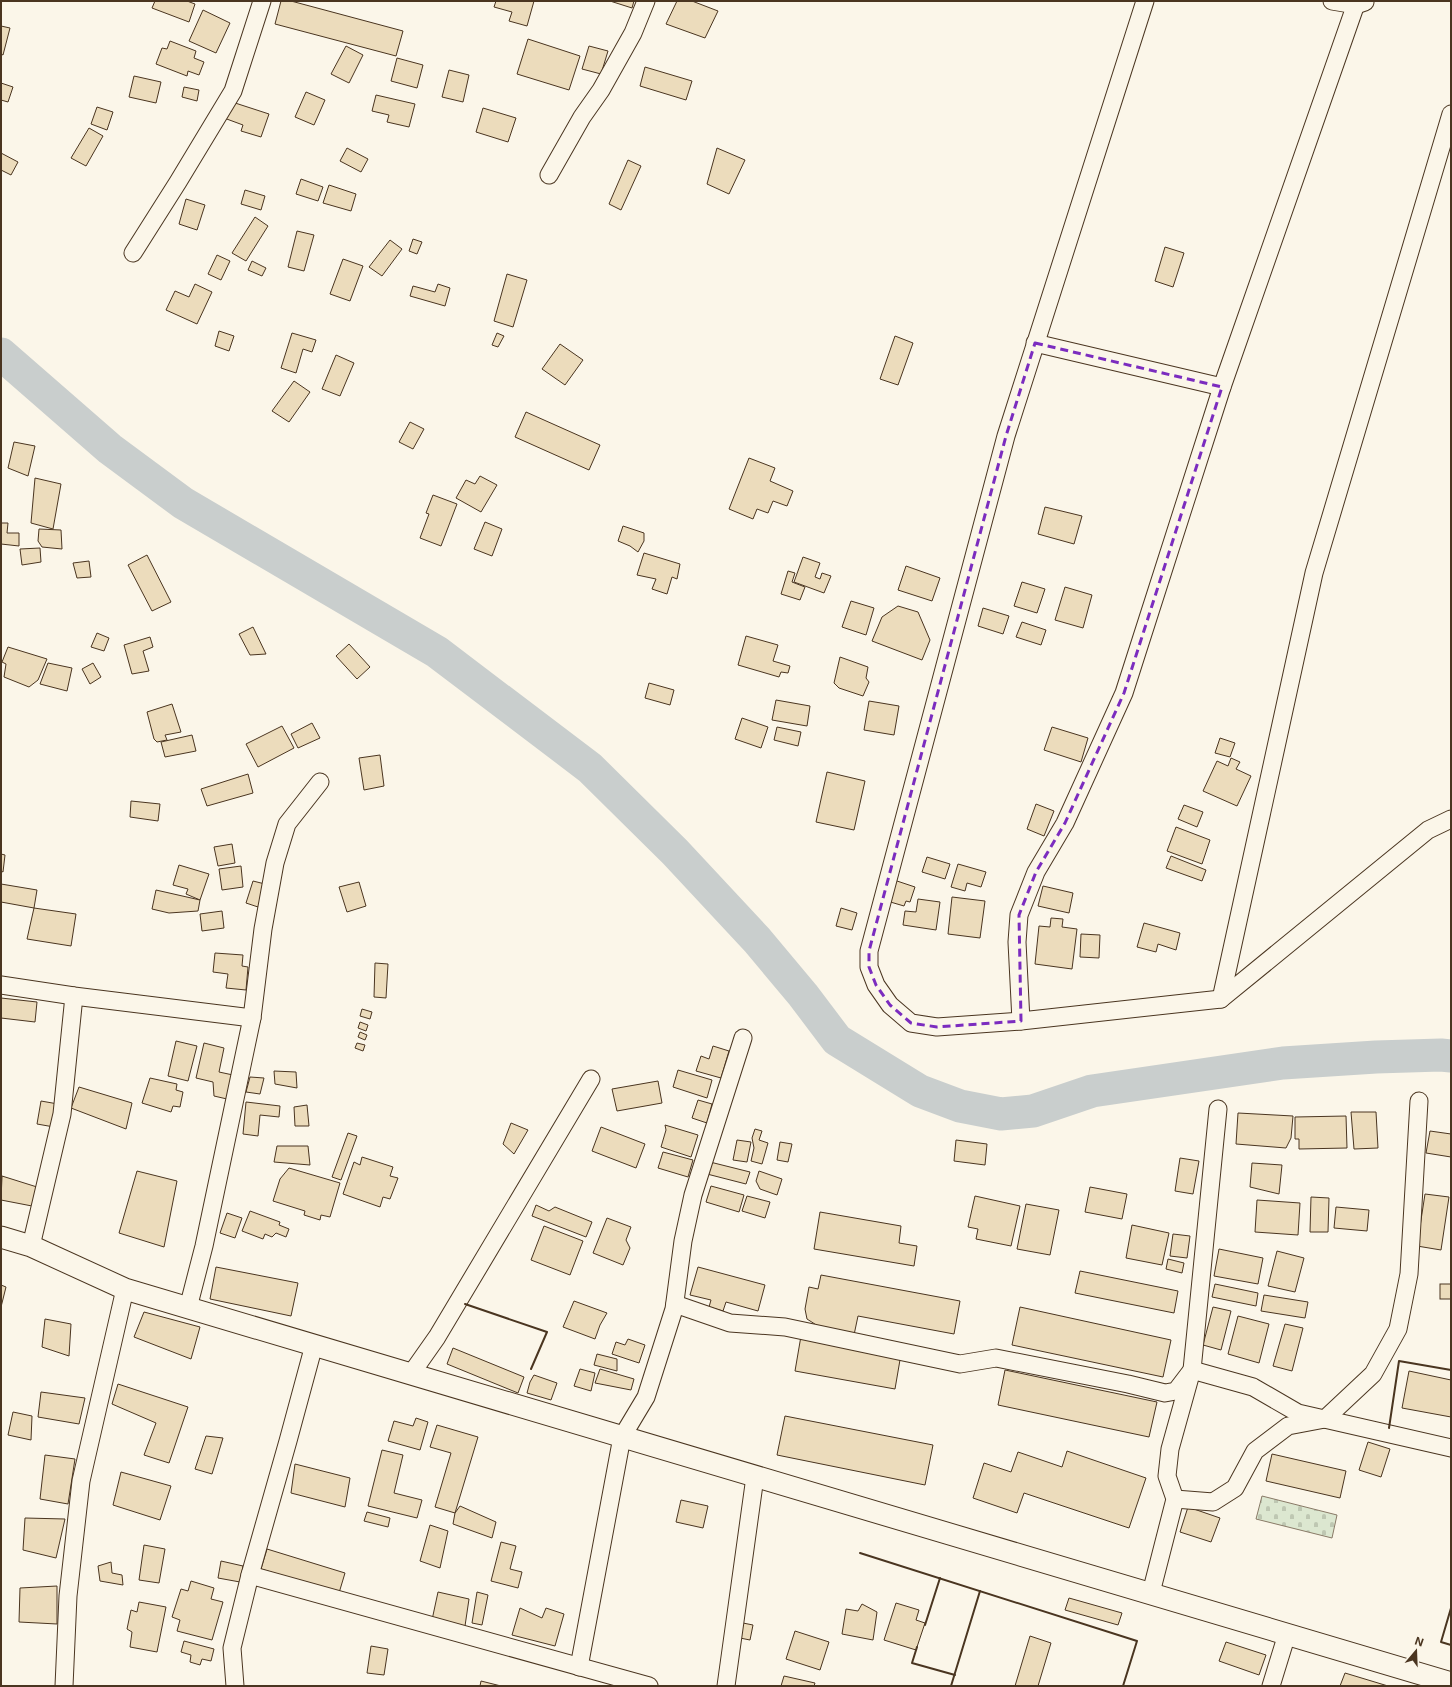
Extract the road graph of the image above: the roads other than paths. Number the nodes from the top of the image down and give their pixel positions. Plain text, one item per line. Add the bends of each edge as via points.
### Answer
1 (262, 1) edge
2 (646, 1) edge
3 (1145, 1) edge
4 (1332, 1) edge
5 (1360, 2) edge
6 (1451, 114) edge
7 (549, 175) dead end
8 (134, 253) dead end
9 (1035, 343) junction
10 (1222, 387) junction
11 (320, 782) dead end
12 (1451, 819) edge
13 (1, 985) edge
14 (74, 996) junction
15 (1221, 999) junction
16 (252, 1018) junction
17 (1021, 1021) junction
18 (743, 1038) dead end
19 (591, 1079) dead end
20 (1419, 1101) dead end
21 (1218, 1109) dead end
22 (1, 1237) edge
23 (31, 1246) junction
24 (125, 1289) junction
25 (675, 1304) junction
26 (188, 1308) junction
27 (314, 1345) junction
28 (1192, 1370) junction
29 (411, 1374) junction
30 (1325, 1419) junction
31 (622, 1437) junction
32 (1451, 1448) edge
33 (755, 1477) junction
34 (1175, 1499) junction
35 (250, 1575) junction
36 (1154, 1585) dead end
37 (1287, 1634) junction
38 (579, 1666) junction
39 (1451, 1683) edge
40 (64, 1686) edge
41 (235, 1686) edge
42 (649, 1686) edge
43 (726, 1686) edge
44 (1271, 1686) edge

1 - 8 street via 233,91
2 - 7 street via 633,33
3 - 9 street
4 - 5 street
5 - 10 street
6 - 15 street via 1314,573
9 - 10 street
9 - 17 street via 1006,436 869,951 869,967 876,985 890,1005 911,1023 937,1026
10 - 17 street via 1124,693 1065,823 1036,872 1019,915 1017,942
11 - 16 street via 287,824 275,863 263,929
12 - 15 street via 1428,830
13 - 14 street
14 - 16 street
14 - 23 street via 62,1114
15 - 17 street
16 - 26 street via 204,1246
18 - 25 street via 692,1195
19 - 29 street via 442,1330
20 - 30 street via 1409,1274 1398,1329 1373,1374
21 - 28 street
22 - 23 street
23 - 24 street
24 - 26 street
24 - 40 street via 81,1481 68,1596
25 - 28 street via 730,1323 785,1327 960,1364 996,1358 1164,1393 1176,1391
25 - 31 street via 646,1397
26 - 27 street
27 - 29 street
27 - 35 street
28 - 30 street via 1254,1387 1298,1412
28 - 34 street via 1170,1450 1167,1476
29 - 31 street
30 - 32 street
30 - 34 street via 1288,1426 1255,1451 1236,1488 1212,1502
31 - 33 street
31 - 38 street
33 - 37 street
33 - 43 street
34 - 36 street
35 - 38 street
35 - 41 street via 232,1648
37 - 39 street
37 - 44 street
38 - 42 street

